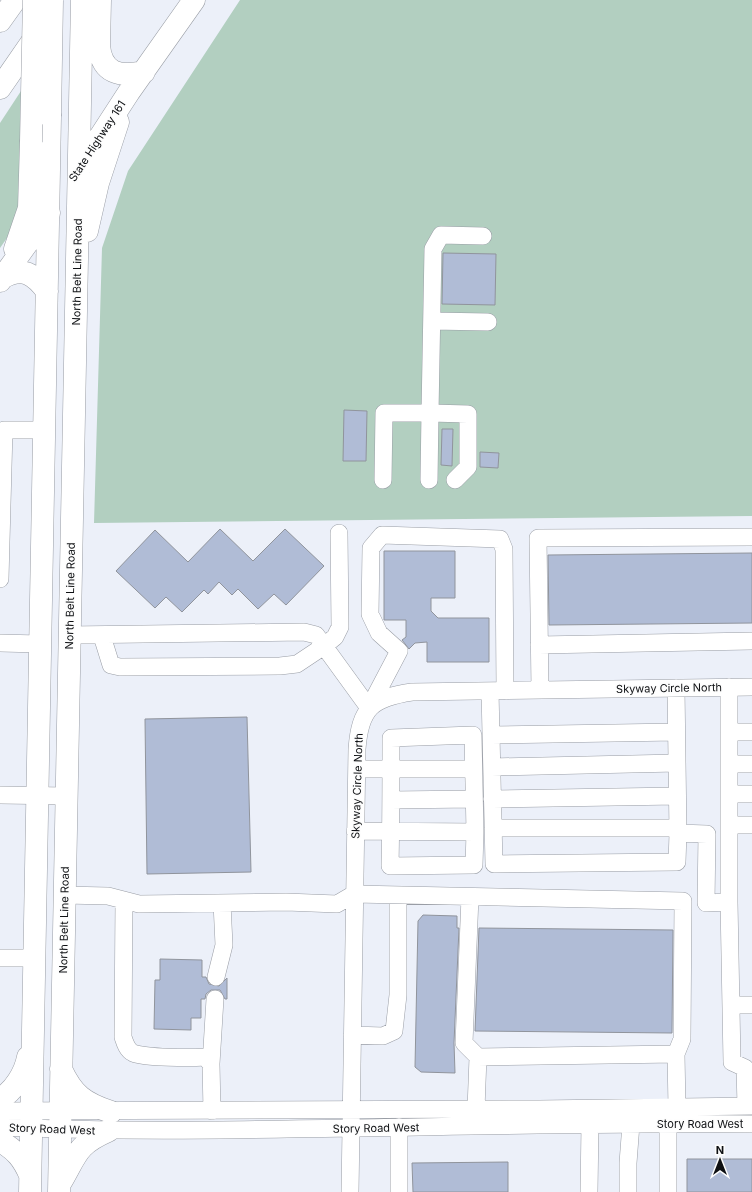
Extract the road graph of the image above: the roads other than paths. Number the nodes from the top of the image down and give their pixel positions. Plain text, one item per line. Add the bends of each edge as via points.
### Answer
1 (15, 0) edge
2 (34, 0) edge
3 (52, 0) edge
4 (62, 0) edge
5 (82, 0) edge
6 (100, 0) edge
7 (194, 0) edge
8 (0, 21) edge
9 (144, 72) junction
10 (0, 88) edge
11 (130, 92) junction
12 (79, 170) junction
13 (48, 214) junction
14 (483, 236) dead end
15 (4, 276) edge
16 (76, 283) junction
17 (47, 291) junction
18 (432, 321) junction
19 (488, 322) dead end
20 (430, 413) junction
21 (45, 430) junction
22 (383, 480) dead end
23 (429, 480) dead end
24 (455, 480) dead end
25 (72, 513) junction
26 (42, 514) junction
27 (339, 533) dead end
28 (752, 537) edge
29 (1, 538) edge
30 (0, 579) edge
31 (69, 635) junction
32 (102, 636) junction
33 (752, 641) edge
34 (0, 644) edge
35 (39, 644) junction
36 (539, 645) junction
37 (324, 646) junction
38 (729, 687) junction
39 (752, 687) edge
40 (676, 688) junction
41 (540, 690) junction
42 (497, 691) junction
43 (369, 708) junction
44 (676, 732) junction
45 (729, 732) junction
46 (752, 732) edge
47 (491, 735) junction
48 (677, 763) junction
49 (729, 764) junction
50 (752, 764) edge
51 (492, 767) junction
52 (357, 769) junction
53 (474, 769) junction
54 (391, 770) junction
55 (729, 794) junction
56 (752, 794) edge
57 (0, 795) edge
58 (36, 796) junction
59 (66, 796) junction
60 (677, 796) junction
61 (474, 799) junction
62 (492, 799) junction
63 (391, 800) junction
64 (729, 825) junction
65 (752, 825) edge
66 (493, 828) junction
67 (678, 830) junction
68 (355, 831) junction
69 (391, 831) junction
70 (475, 832) junction
71 (354, 894) junction
72 (64, 895) junction
73 (398, 895) junction
74 (470, 897) junction
75 (124, 900) junction
76 (729, 902) junction
77 (222, 903) junction
78 (0, 958) edge
79 (33, 958) junction
80 (216, 978) dead end
81 (215, 999) dead end
82 (731, 1005) junction
83 (752, 1005) edge
84 (352, 1035) junction
85 (32, 1038) junction
86 (676, 1054) junction
87 (478, 1057) junction
88 (211, 1064) junction
89 (749, 1068) edge
90 (61, 1069) junction
91 (0, 1099) edge
92 (749, 1106) edge
93 (677, 1108) junction
94 (351, 1109) junction
95 (476, 1109) junction
96 (0, 1111) edge
97 (212, 1111) junction
98 (31, 1120) junction
99 (59, 1121) junction
100 (109, 1121) junction
101 (631, 1124) junction
102 (668, 1124) junction
103 (752, 1124) edge
104 (590, 1125) junction
105 (0, 1127) edge
106 (399, 1127) junction
107 (351, 1128) junction
108 (0, 1141) edge
109 (30, 1184) edge
110 (59, 1189) edge
111 (350, 1192) edge
112 (398, 1192) edge
113 (589, 1192) edge
114 (628, 1192) edge
115 (668, 1192) edge

1 - 8 main road
2 - 15 main road, bridge via 29,208
3 - 13 main road, bridge
4 - 10 main road
5 - 12 main road, North Belt Line Road
6 - 9 main road via 99,46 102,58 113,72 127,75
7 - 9 main road, State Highway 161
9 - 11 main road, State Highway 161
11 - 12 main road, State Highway 161
11 - 16 main road via 98,183
12 - 13 main road, State Highway 161
12 - 16 main road, North Belt Line Road
13 - 15 main road, State Highway 161
13 - 17 main road
14 - 18 street via 441,235 433,249
15 - 17 main road via 16,272 28,274 39,280
16 - 25 main road, North Belt Line Road
17 - 21 main road
18 - 19 street
18 - 20 street
20 - 22 street via 384,413
20 - 23 street
20 - 24 street via 468,414 468,467
21 - 26 main road
21 - 29 street via 4,430
25 - 26 main road
25 - 31 main road, North Belt Line Road
26 - 35 main road
27 - 37 street via 340,627 335,637
28 - 36 street via 538,538
29 - 30 street
31 - 32 street
31 - 59 main road, North Belt Line Road
32 - 37 street via 304,632 316,635
32 - 37 street via 111,665 120,667 297,664
33 - 36 street
34 - 35 street
35 - 58 main road
36 - 41 street
37 - 43 street
38 - 39 street, Skyway Circle North
38 - 40 street, Skyway Circle North
38 - 45 street
40 - 41 street, Skyway Circle North
40 - 44 street
41 - 42 street, Skyway Circle North
42 - 43 street, Skyway Circle North via 412,692 381,700
42 - 43 street via 504,549 500,539 382,535 371,548 370,614 379,633 399,651
42 - 47 street
43 - 52 street, Skyway Circle North via 358,733
44 - 47 street
44 - 48 street
45 - 46 street
45 - 49 street
47 - 51 street
48 - 51 street
48 - 60 street
49 - 50 street
49 - 55 street
51 - 62 street
52 - 54 street
52 - 68 street, Skyway Circle North
53 - 54 street
53 - 54 street via 473,735 391,738
53 - 61 street
54 - 63 street
55 - 56 street
55 - 64 street
57 - 58 street
58 - 59 street
58 - 79 main road
59 - 72 main road, North Belt Line Road
60 - 62 street
60 - 67 street
61 - 63 street
61 - 70 street
62 - 66 street
63 - 69 street
64 - 65 street
64 - 76 street
66 - 67 street
66 - 67 street via 494,864 677,862
67 - 76 street via 706,834 706,903
68 - 69 street
68 - 71 street, Skyway Circle North
69 - 70 street
69 - 70 street via 390,866 474,864
71 - 73 street
71 - 77 street via 337,904
71 - 84 street, Skyway Circle North
72 - 75 street via 108,896
72 - 90 main road, North Belt Line Road
73 - 74 street
73 - 84 street via 398,995 394,1031 383,1036
74 - 86 street via 683,901 682,1039
74 - 87 street via 464,1043
75 - 77 street via 139,904
75 - 88 street via 123,1037 127,1047 132,1053 145,1055 205,1057
76 - 82 street
77 - 80 street via 224,945
78 - 79 street
79 - 85 main road
81 - 88 street
82 - 83 street
82 - 89 street via 732,1062
84 - 94 street, Skyway Circle North
85 - 91 main road via 27,1062 19,1080 7,1095
85 - 98 main road
86 - 87 street
86 - 93 street
87 - 95 street
88 - 97 street
89 - 92 street
90 - 99 main road, North Belt Line Road
90 - 100 main road via 69,1085 80,1097
92 - 93 street, Story Road West
93 - 95 street, Story Road West
94 - 95 street, Story Road West
94 - 97 street, Story Road West
94 - 107 street, Skyway Circle North
96 - 98 street, Story Road West
97 - 100 street, Story Road West
98 - 99 street, Story Road West
98 - 105 street, Story Road West
98 - 109 main road
99 - 100 street, Story Road West
99 - 110 main road, North Belt Line Road
100 - 107 street, Story Road West
100 - 110 main road via 81,1148
101 - 102 street, Story Road West
101 - 104 street, Story Road West
101 - 114 street
102 - 103 street, Story Road West
102 - 115 street
104 - 106 street, Story Road West
104 - 113 street
106 - 107 street, Story Road West
106 - 112 street
107 - 111 street, Skyway Circle North
108 - 109 main road via 11,1147 22,1159

